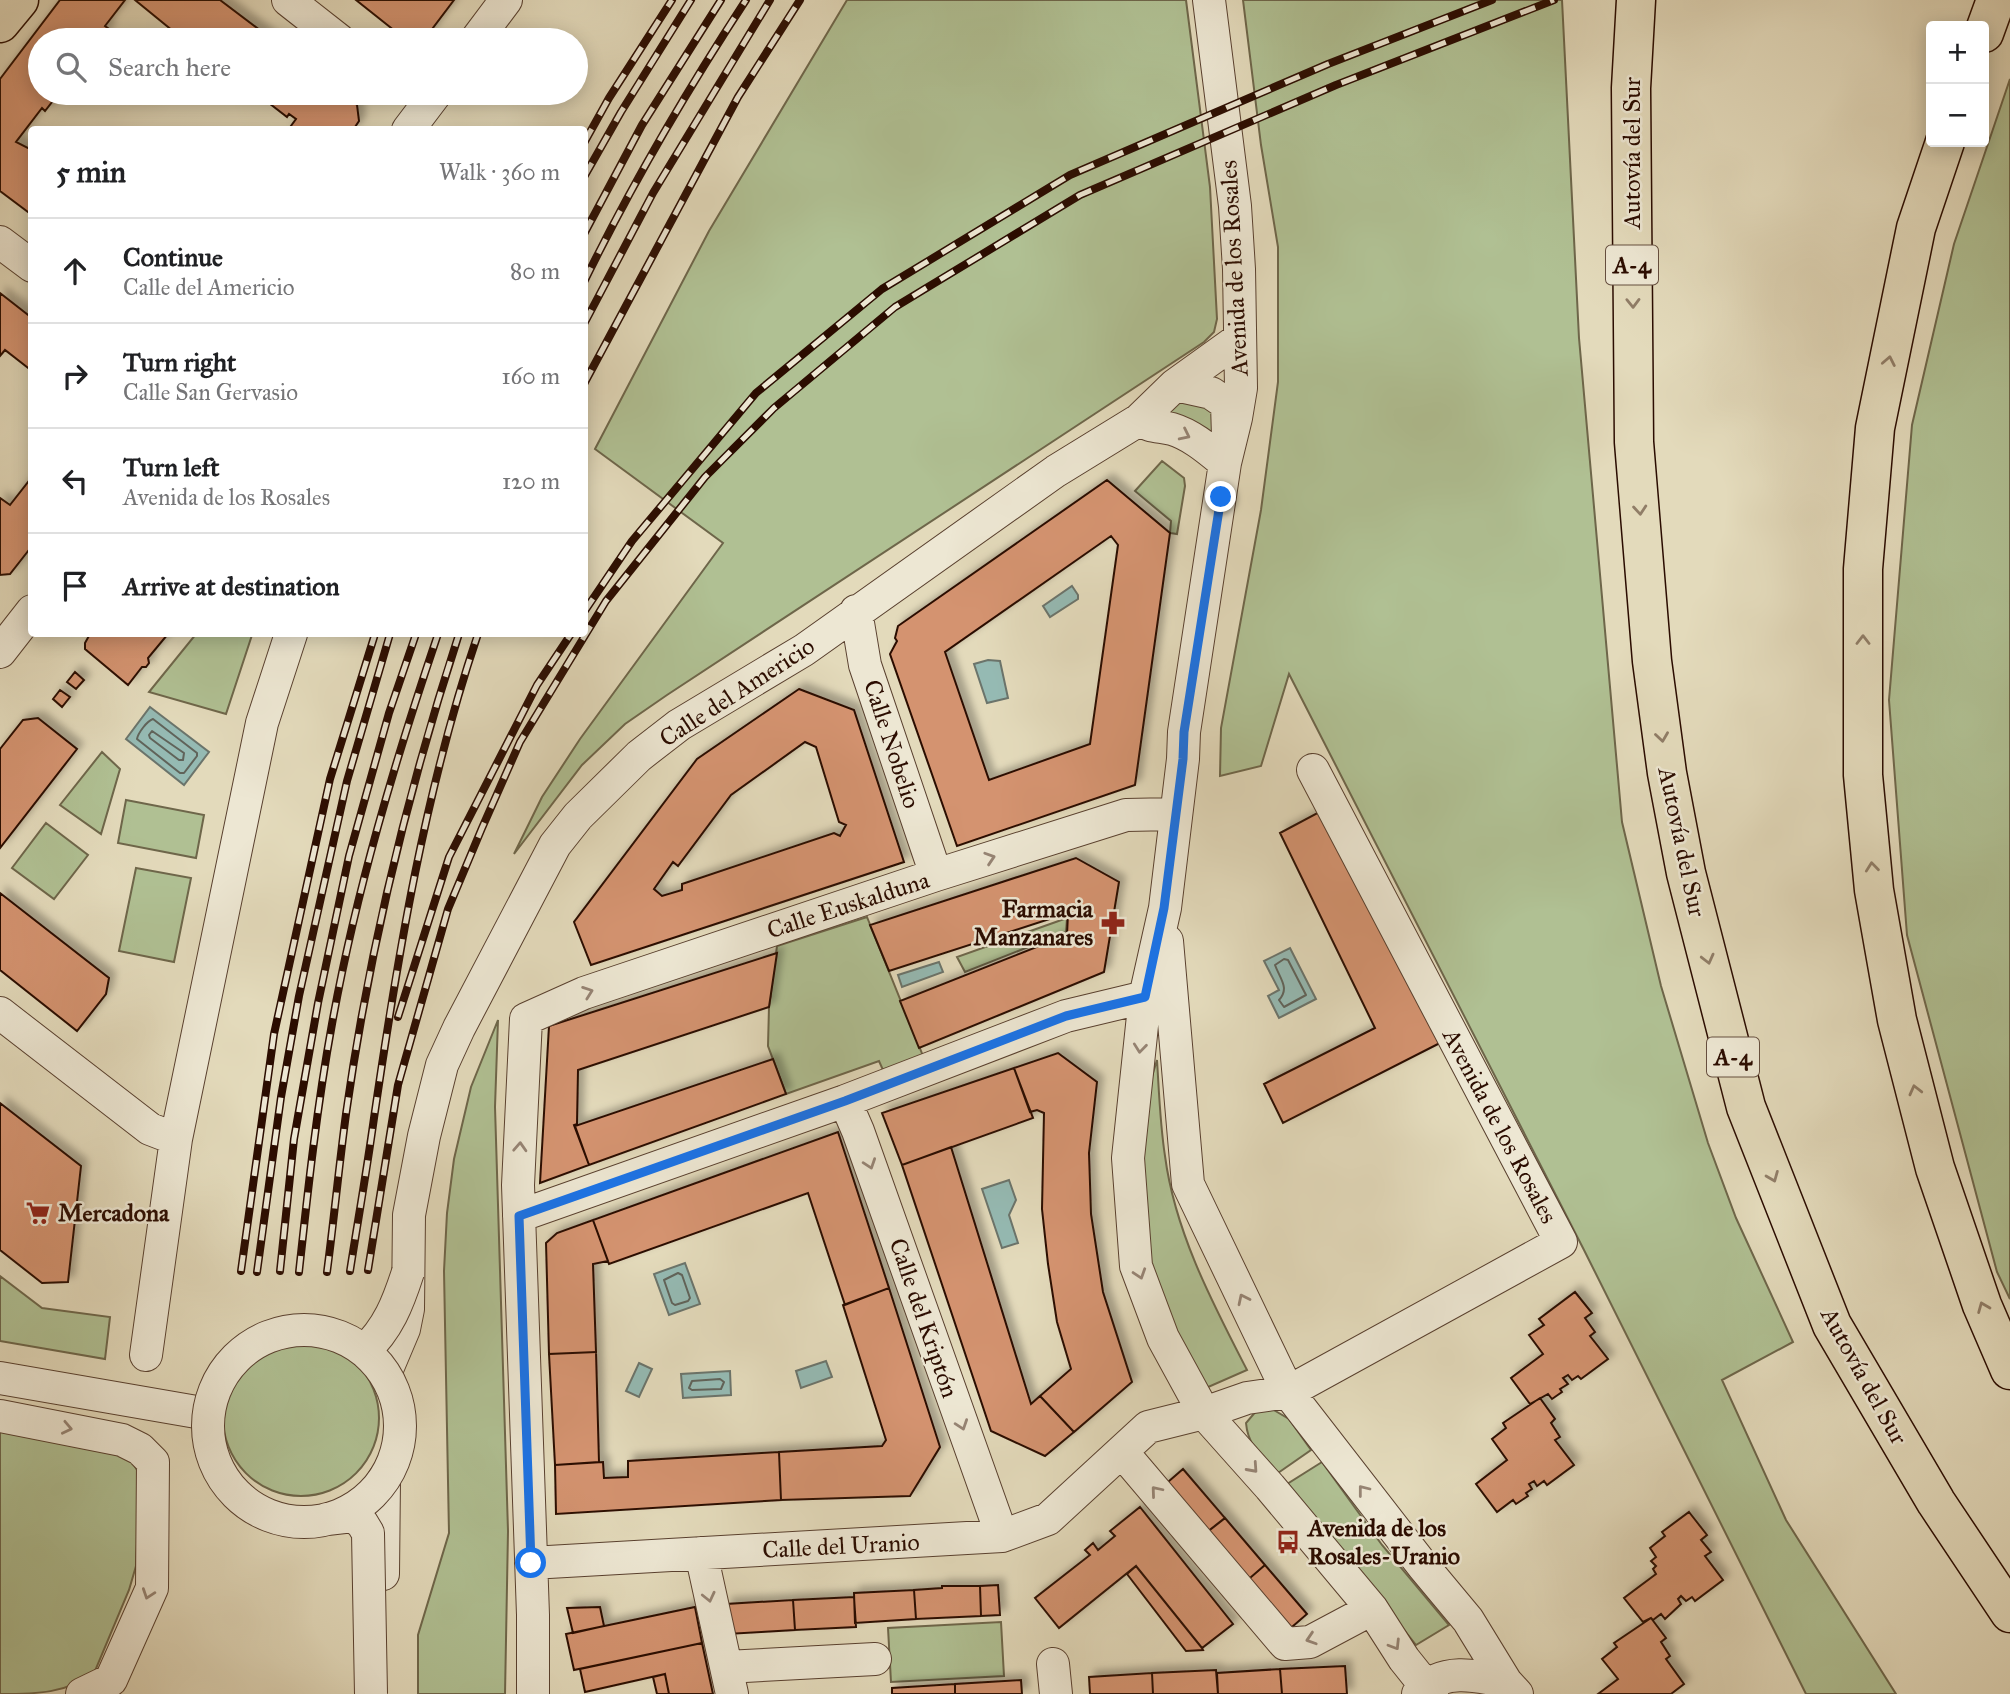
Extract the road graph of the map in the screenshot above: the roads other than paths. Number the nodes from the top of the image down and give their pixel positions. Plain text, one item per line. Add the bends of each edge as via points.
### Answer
1 (19, 0) edge
2 (288, 0) edge
3 (506, 0) edge
4 (1209, 0) edge
5 (1614, 0) edge
6 (1636, 0) edge
7 (1996, 0) edge
8 (1988, 21) edge
9 (0, 23) edge
10 (324, 28) edge
11 (485, 28) edge
12 (1631, 88) junction
13 (1943, 147) edge
14 (0, 242) edge
15 (28, 263) edge
16 (1239, 340) junction
17 (1175, 385) junction
18 (1139, 420) junction
19 (1226, 455) junction
20 (856, 611) junction
21 (28, 615) edge
22 (290, 637) edge
23 (4, 638) edge
24 (1313, 771) dead end
25 (1175, 814) junction
26 (936, 875) junction
27 (1164, 908) junction
28 (1145, 997) junction
29 (0, 1013) edge
30 (845, 1101) junction
31 (176, 1139) junction
32 (519, 1216) junction
33 (408, 1272) junction
34 (364, 1351) junction
35 (146, 1355) dead end
36 (2010, 1370) edge
37 (385, 1374) junction
38 (0, 1378) edge
39 (1288, 1392) junction
40 (1204, 1413) junction
41 (208, 1414) junction
42 (0, 1416) edge
43 (1122, 1452) junction
44 (384, 1479) junction
45 (319, 1521) junction
46 (1002, 1536) junction
47 (701, 1553) junction
48 (531, 1563) junction
49 (1372, 1609) junction
50 (2010, 1613) edge
51 (875, 1658) dead end
52 (729, 1680) edge
53 (1511, 1688) edge
54 (1425, 1691) edge
55 (82, 1694) edge
56 (371, 1694) edge
57 (383, 1694) edge
58 (533, 1694) edge

1 - 9 main road
2 - 10 street
3 - 11 street
4 - 16 street, Avenida de los Rosales via 1235,206
5 - 12 main road via 1614,20
6 - 12 main road, Autovía del Sur / A-4
7 - 8 main road
12 -> 50 main road, Autovía del Sur / A-4 via 1634,442 1651,661 1686,873 1746,1107 1832,1325 1936,1502
36 -> 13 main road via 1982,1305 1935,1168 1897,1020 1874,890 1863,775 1863,569 1875,428 1916,228
14 - 15 street
16 - 17 street, Calle del Americio
16 - 19 street, Avenida de los Rosales via 1241,388
17 - 18 street, Calle del Americio
17 - 19 street via 1211,393 1227,404
18 -> 19 street via 1173,429
18 - 20 street, Calle del Americio via 1056,471
19 - 25 street, Avenida de los Rosales
20 - 26 street, Calle Nobelio via 865,665
20 - 33 street, Calle del Americio via 804,650 679,725 639,756 555,845 442,1065 409,1215
21 - 23 street
22 - 31 street via 262,723
24 - 39 street, Avenida de los Rosales via 1561,1242
26 -> 25 street, Calle Euskalduna via 1126,815
25 - 27 street, Avenida de los Rosales
32 -> 26 street, Calle Euskalduna via 526,1019 584,993
27 - 28 street, Avenida de los Rosales
39 -> 27 street, Avenida de los Rosales via 1188,1184
28 - 30 street via 1066,1016
28 -> 40 street, Avenida de los Rosales via 1128,1158 1136,1266 1163,1338
29 - 31 street via 150,1129
30 - 32 street
30 -> 46 street, Calle del Kriptón
31 - 35 street
32 - 48 street
33 - 34 street, Calle del Americio, bridge via 388,1323
33 - 37 street, Calle del Americio, bridge via 404,1329
34 - 37 street, bridge
34 - 41 street, bridge via 336,1335 315,1331 273,1335 253,1345 222,1374
37 - 44 street, bridge via 400,1423 393,1462
38 - 41 street
39 - 40 street, Calle del Uranio via 1247,1398
53 -> 39 street, Avenida de los Rosales via 1468,1620
40 - 43 street, Calle del Uranio via 1148,1427
40 -> 49 street, Avenida de los Rosales
41 - 45 street, bridge via 209,1444 219,1472 237,1495 261,1512 289,1521
42 -> 55 street via 122,1440 153,1462 152,1588 111,1680
43 - 46 street, Calle del Uranio via 1048,1519
49 -> 43 street via 1310,1642 1285,1644
44 - 45 street, bridge via 356,1507
44 - 57 street
45 - 56 street, bridge via 353,1516 368,1533
46 - 47 street, Calle del Uranio
47 - 48 street, Calle del Uranio
47 -> 52 street
48 - 58 street
49 -> 54 street, Avenida de los Rosales
51 - 52 street
53 - 54 street, Avenida de los Rosales via 1481,1676 1453,1674

